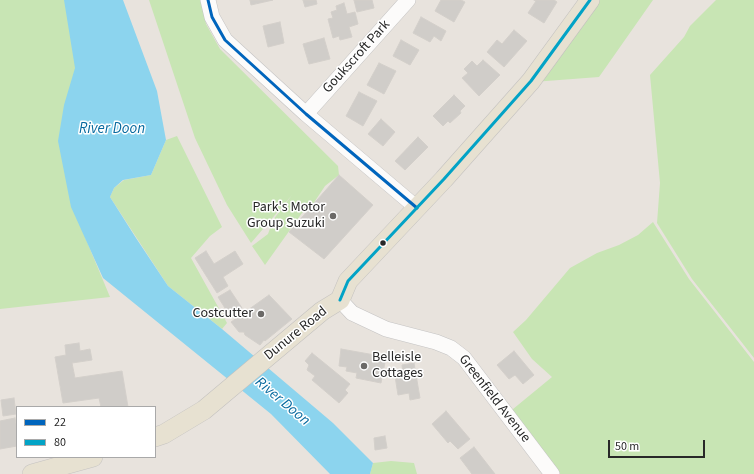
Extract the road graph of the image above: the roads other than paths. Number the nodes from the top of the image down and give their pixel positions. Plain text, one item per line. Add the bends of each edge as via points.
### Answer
1 (208, 0) edge
2 (408, 0) edge
3 (590, 0) edge
4 (306, 114) junction
5 (416, 208) junction
6 (340, 300) junction
7 (156, 437) edge
8 (89, 458) edge
9 (32, 474) edge
10 (552, 474) edge

1 - 4 street via 212,17 225,40
2 - 4 street, Goukscroft Park
3 - 5 main road via 531,81
4 - 5 street
5 - 6 main road via 348,281
6 - 7 main road, Dunure Road via 322,311 204,410
6 - 10 street, Greenfield Avenue via 352,313 386,329 436,342 451,348 464,358
8 - 9 main road

